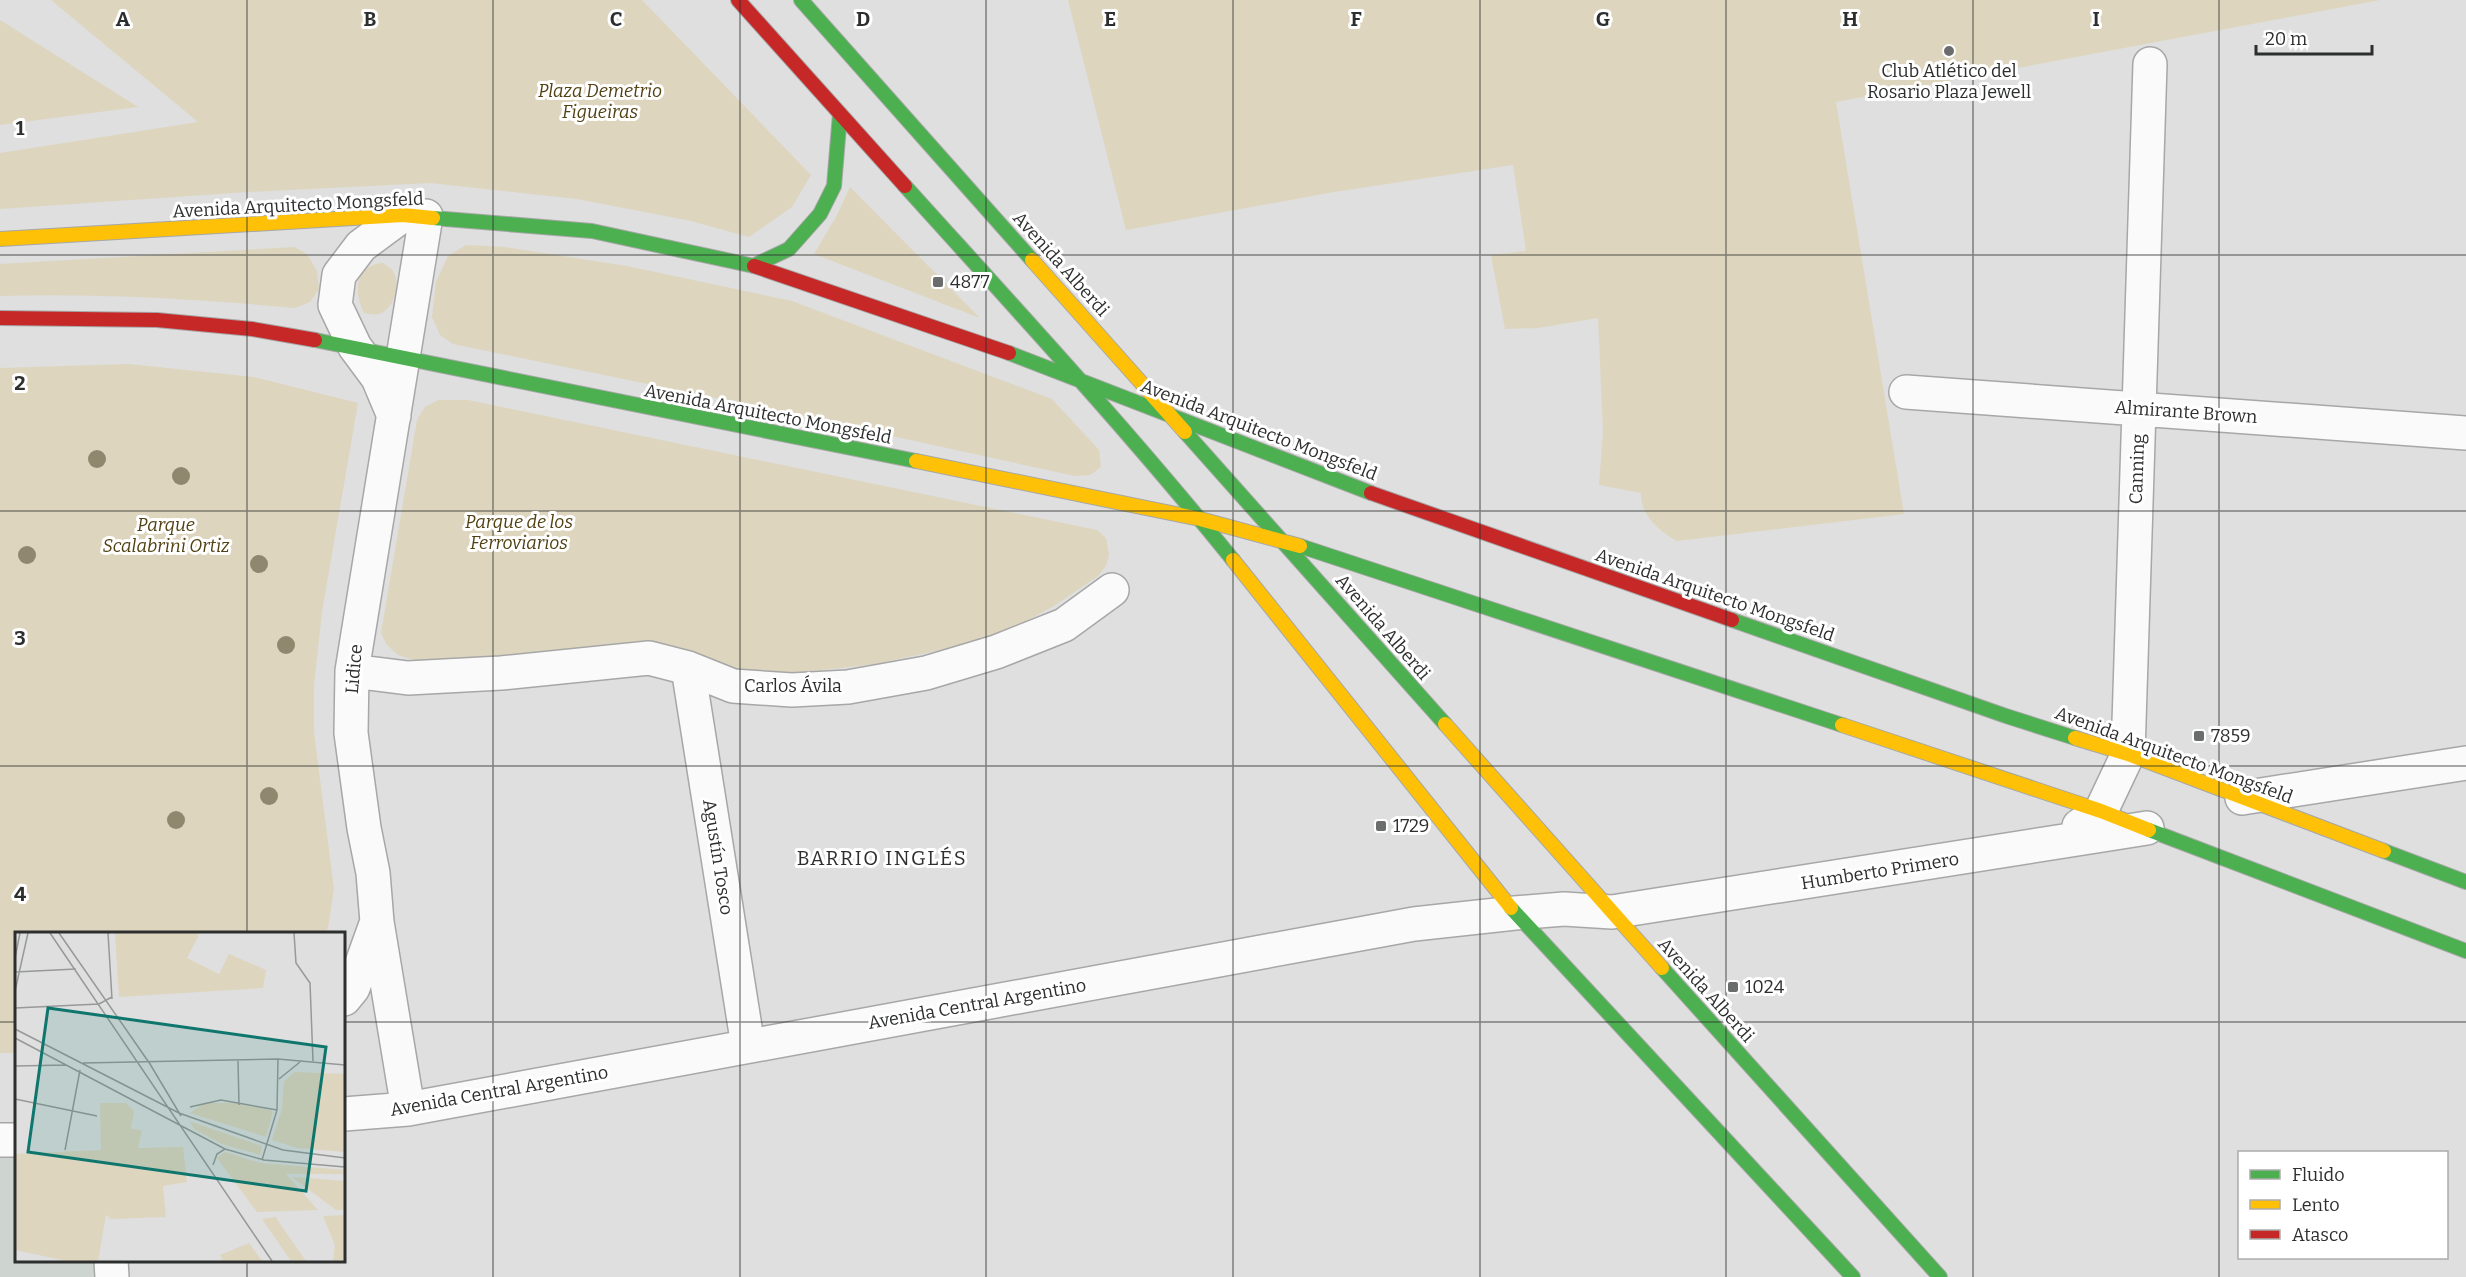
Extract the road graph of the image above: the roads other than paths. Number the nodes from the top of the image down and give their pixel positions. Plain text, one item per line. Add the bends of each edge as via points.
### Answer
1 (738, 0) edge
2 (801, 0) edge
3 (2150, 64) dead end
4 (840, 114) junction
5 (415, 215) junction
6 (0, 239) edge
7 (753, 266) junction
8 (0, 318) edge
9 (355, 347) junction
10 (403, 359) junction
11 (1078, 379) junction
12 (1906, 392) dead end
13 (2139, 409) junction
14 (1172, 415) junction
15 (394, 418) junction
16 (2466, 433) edge
17 (1200, 519) junction
18 (1282, 540) junction
19 (1112, 590) dead end
20 (688, 668) junction
21 (352, 671) junction
22 (2128, 754) junction
23 (2466, 763) edge
24 (2242, 798) junction
25 (2101, 811) junction
26 (2147, 828) junction
27 (2053, 843) junction
28 (2466, 882) edge
29 (1515, 912) junction
30 (1612, 912) junction
31 (376, 922) junction
32 (2466, 951) edge
33 (345, 998) edge
34 (748, 1046) junction
35 (408, 1109) junction
36 (345, 1114) edge
37 (111, 1262) edge
38 (112, 1277) edge
39 (1853, 1277) edge
40 (1940, 1277) edge

1 - 4 main road
2 - 14 main road, Avenida Alberdi
3 - 13 street, Canning
4 - 7 main road via 834,186 820,214 789,249
4 - 11 main road
5 - 6 main road, Avenida Arquitecto Mongsfeld
5 - 7 main road, Avenida Arquitecto Mongsfeld via 592,231
5 - 9 street via 362,246 339,275 335,305
5 - 10 street, Lidice
7 - 11 main road, Avenida Arquitecto Mongsfeld via 979,341
8 - 9 main road, Avenida Arquitecto Mongsfeld via 157,320 252,329
9 - 10 main road, Avenida Arquitecto Mongsfeld
9 - 15 street via 378,378
10 - 15 street, Lidice
10 - 17 main road, Avenida Arquitecto Mongsfeld
11 - 14 main road, Avenida Arquitecto Mongsfeld
11 - 17 main road
12 - 13 street, Almirante Brown
13 - 16 street, Almirante Brown
13 - 22 street, Canning
14 - 18 main road, Avenida Alberdi
14 - 22 main road, Avenida Arquitecto Mongsfeld via 1353,487 2006,716
15 - 21 street, Lidice
17 - 18 main road, Avenida Arquitecto Mongsfeld
17 - 29 main road
18 - 25 main road, Avenida Arquitecto Mongsfeld
18 - 30 main road, Avenida Alberdi
19 - 20 street, Carlos Ávila via 1064,625 996,652 926,673 848,687 792,690 733,686
20 - 21 street, Carlos Ávila via 649,658 420,677
20 - 34 street, Agustín Tosco
21 - 31 street, Lidice via 351,733 374,873
22 - 24 main road, Avenida Arquitecto Mongsfeld
22 - 25 street, Canning
23 - 24 street
24 - 28 main road, Avenida Arquitecto Mongsfeld
25 - 26 main road, Avenida Arquitecto Mongsfeld
25 - 27 street
26 - 27 street, Humberto Primero
26 - 32 main road, Avenida Arquitecto Mongsfeld
27 - 30 street, Humberto Primero
29 - 30 street, Avenida Central Argentino
29 - 34 street, Avenida Central Argentino via 1403,926
29 - 39 main road
30 - 40 main road, Avenida Alberdi
31 - 33 street, Lidice via 353,988
31 - 35 street, Lidice
34 - 35 street, Avenida Central Argentino
35 - 36 street, Avenida Central Argentino
37 - 38 street

